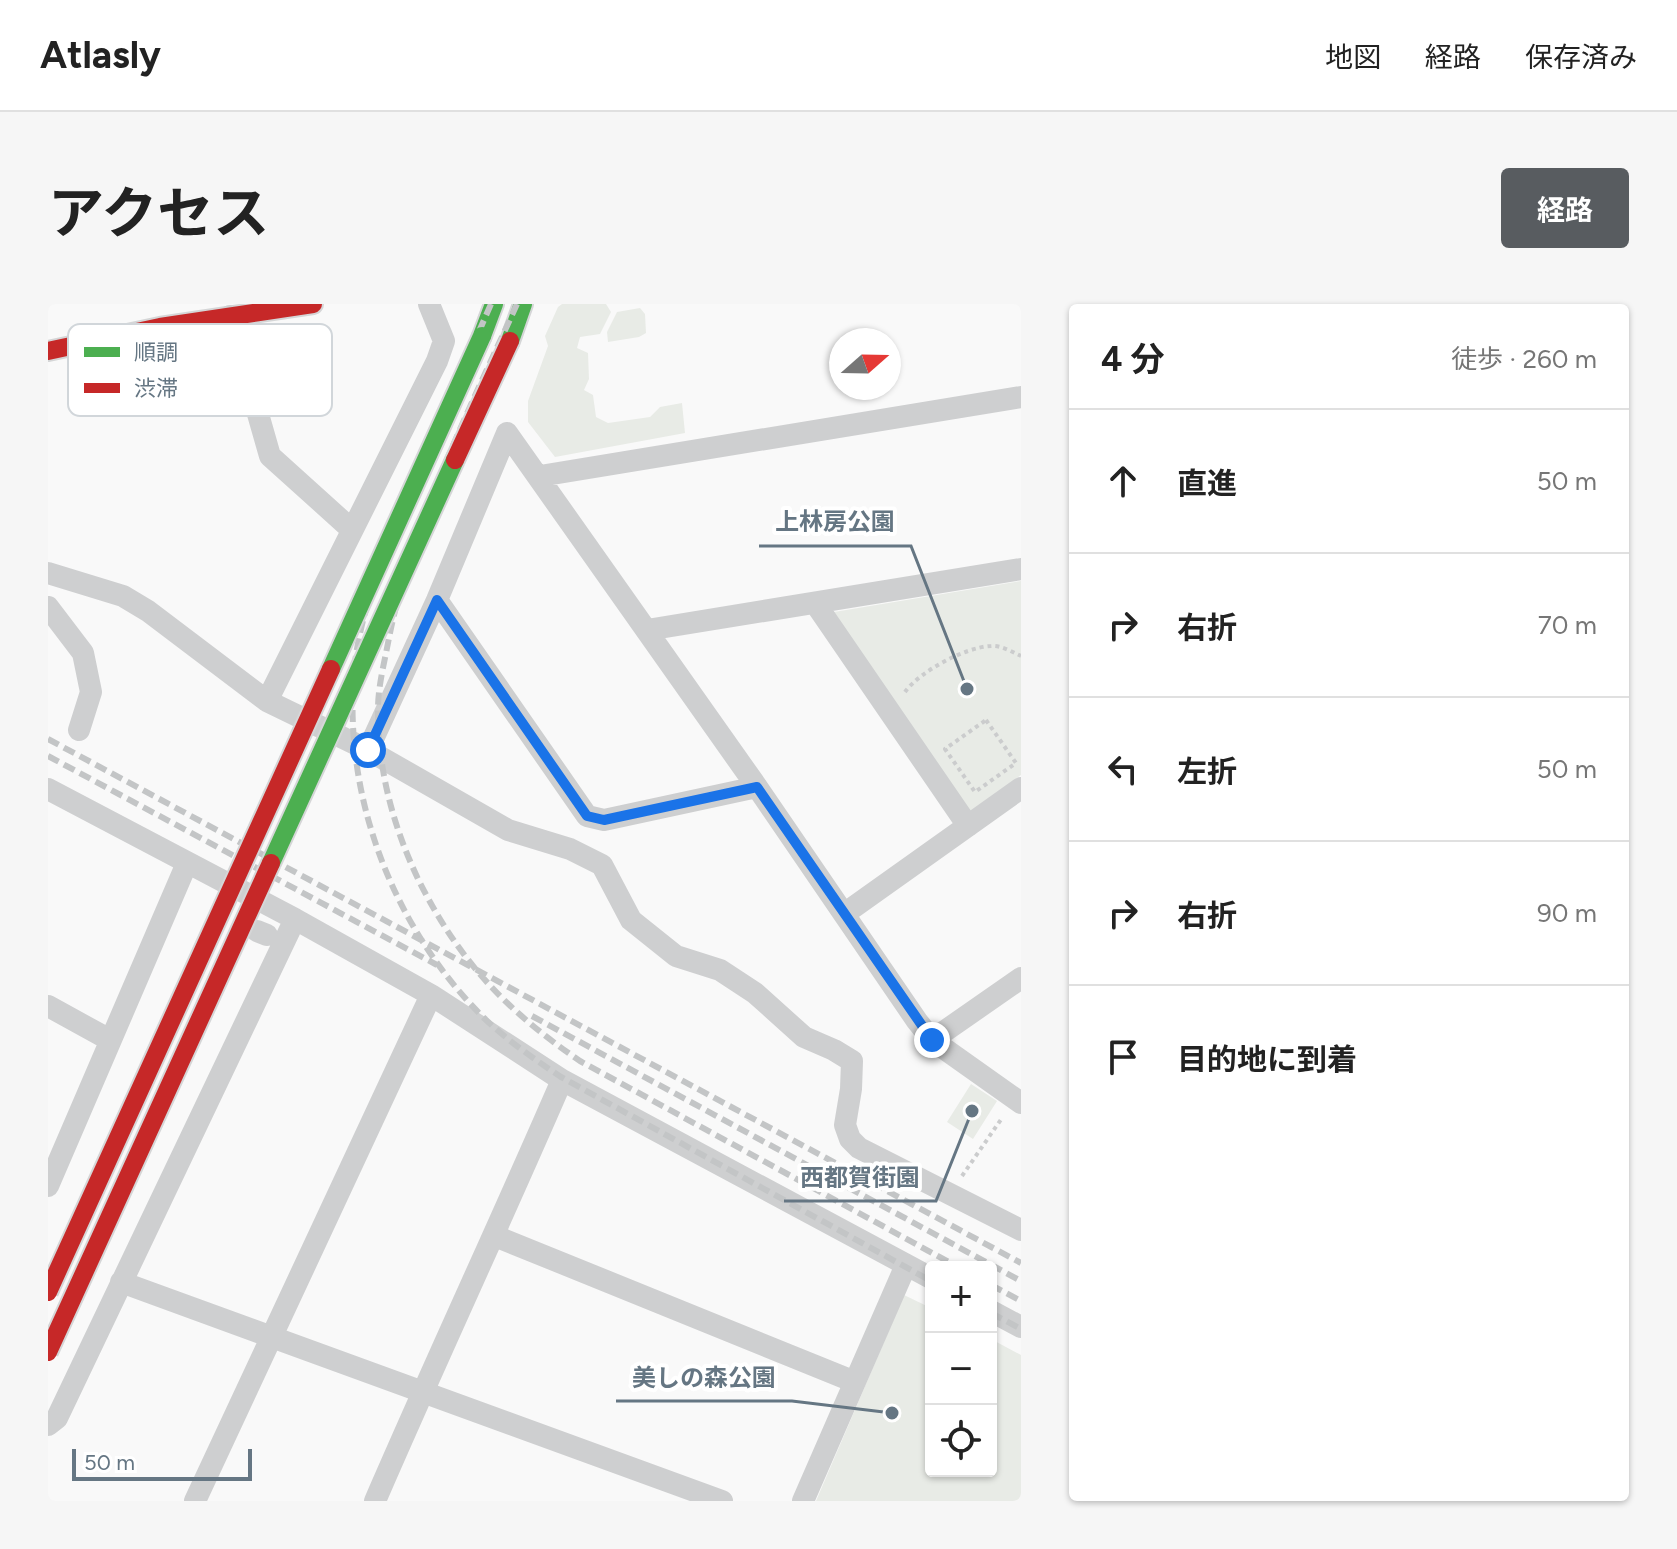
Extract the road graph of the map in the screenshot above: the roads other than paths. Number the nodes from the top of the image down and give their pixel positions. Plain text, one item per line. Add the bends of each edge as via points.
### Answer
1 (313, 304) edge
2 (429, 304) edge
3 (494, 304) edge
4 (523, 304) edge
5 (230, 316) junction
6 (179, 324) edge
7 (232, 324) edge
8 (68, 347) edge
9 (48, 351) edge
10 (1021, 397) edge
11 (259, 416) edge
12 (540, 476) junction
13 (351, 529) junction
14 (1021, 569) edge
15 (48, 573) edge
16 (437, 600) junction
17 (815, 603) junction
18 (48, 607) edge
19 (647, 630) junction
20 (267, 701) junction
21 (79, 730) dead end
22 (368, 750) junction
23 (757, 787) junction
24 (1021, 788) edge
25 (51, 796) edge
26 (968, 826) junction
27 (187, 863) junction
28 (844, 914) junction
29 (295, 919) junction
30 (1021, 978) edge
31 (431, 995) junction
32 (48, 1006) edge
33 (110, 1040) junction
34 (932, 1040) junction
35 (562, 1080) junction
36 (1018, 1101) edge
37 (48, 1186) edge
38 (1021, 1230) edge
39 (495, 1236) junction
40 (906, 1265) junction
41 (925, 1275) edge
42 (121, 1282) junction
43 (48, 1292) edge
44 (997, 1314) edge
45 (1021, 1327) edge
46 (274, 1337) junction
47 (48, 1352) edge
48 (855, 1382) junction
49 (422, 1392) junction
50 (48, 1425) edge
51 (195, 1501) edge
52 (375, 1501) edge
53 (722, 1501) edge
54 (803, 1501) edge

1 - 5 street
2 - 13 street via 444,341
3 - 43 street, bridge
4 - 47 street, bridge
5 - 6 street
5 - 7 street
8 - 9 street
10 - 12 street
11 - 13 street via 270,456
12 - 16 street via 507,433
12 - 19 street
13 - 20 street
14 - 17 street
15 - 20 street via 123,596
16 - 22 street
16 - 23 street via 587,816 604,820
17 - 19 street
17 - 26 street
18 - 21 street via 83,653 91,692
19 - 23 street
20 - 22 street
22 - 38 street via 508,830 597,861 631,920 676,956 720,970 804,1037 852,1061 845,1125 859,1148
23 - 28 street
24 - 26 street
25 - 27 street
26 - 28 street
27 - 29 street
27 - 33 street
28 - 34 street
29 - 31 street
29 - 42 street
30 - 34 street
31 - 35 street
31 - 46 street
32 - 33 street
33 - 37 street
34 - 36 street
35 - 39 street
35 - 40 street
39 - 48 street
39 - 49 street
40 - 41 street
40 - 48 street
42 - 46 street
42 - 50 street via 57,1418
44 - 45 street
46 - 49 street
46 - 51 street
48 - 54 street
49 - 52 street
49 - 53 street

